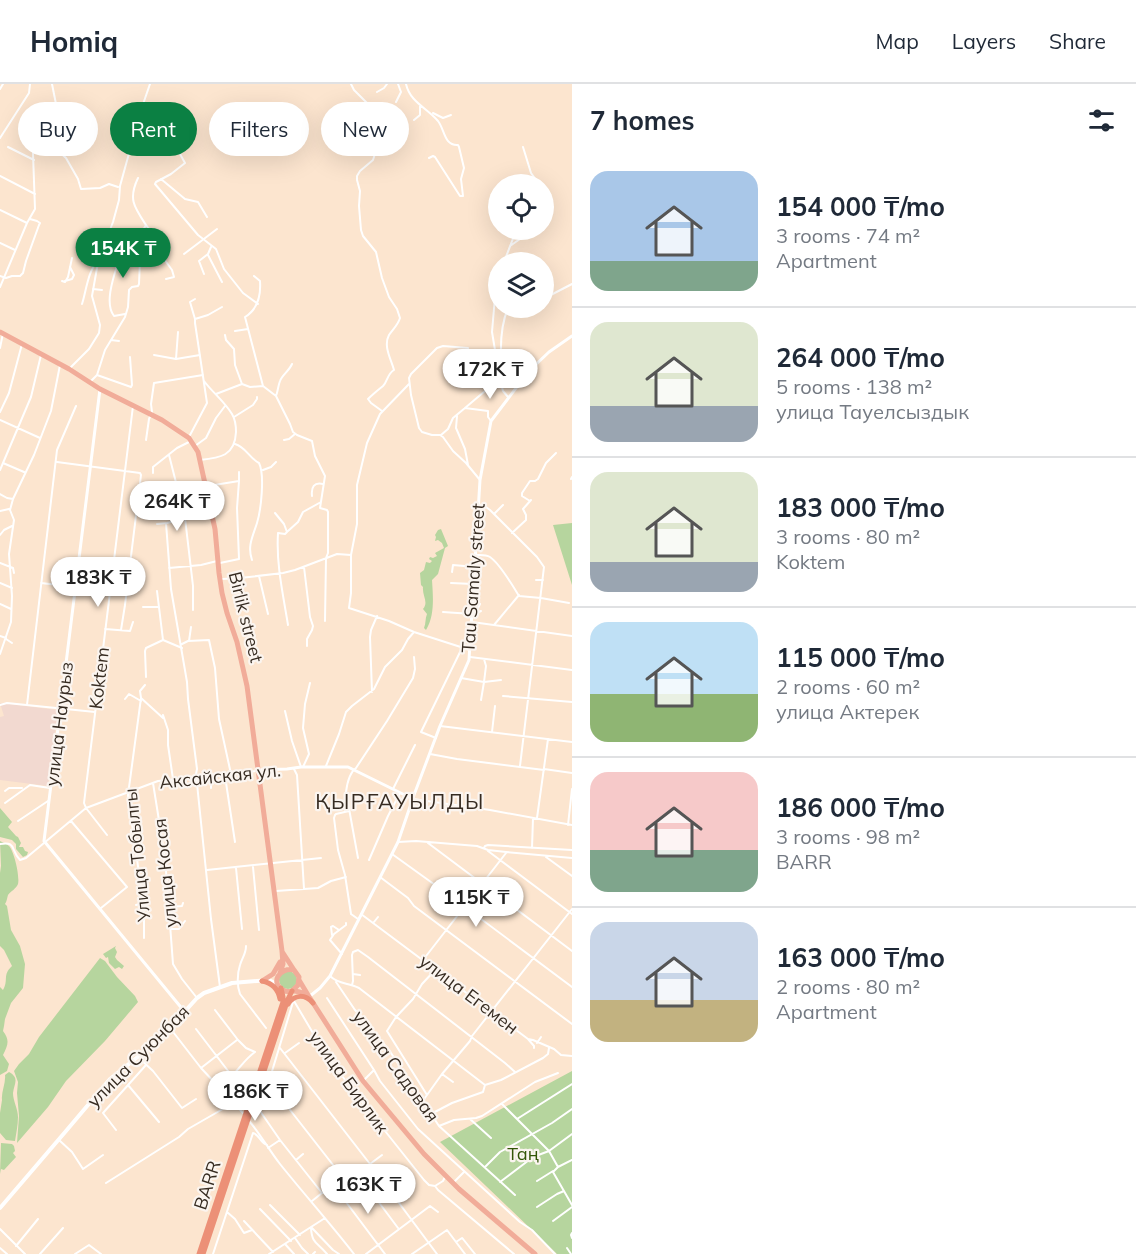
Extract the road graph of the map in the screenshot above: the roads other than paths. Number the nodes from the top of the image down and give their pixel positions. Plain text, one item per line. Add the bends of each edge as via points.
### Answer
1 (3, 84) edge
2 (30, 84) edge
3 (52, 84) edge
4 (150, 84) edge
5 (351, 84) edge
6 (387, 84) edge
7 (398, 84) edge
8 (406, 84) edge
9 (0, 89) edge
10 (377, 92) dead end
11 (411, 95) junction
12 (407, 99) dead end
13 (144, 102) edge
14 (396, 102) dead end
15 (420, 106) junction
16 (430, 112) junction
17 (451, 115) dead end
18 (414, 120) dead end
19 (0, 138) edge
20 (8, 147) dead end
21 (523, 147) dead end
22 (34, 156) edge
23 (128, 156) edge
24 (181, 156) edge
25 (429, 158) dead end
26 (34, 160) junction
27 (532, 174) edge
28 (0, 176) edge
29 (138, 178) dead end
30 (161, 179) junction
31 (119, 187) junction
32 (35, 195) junction
33 (0, 210) edge
34 (207, 217) dead end
35 (30, 219) junction
36 (27, 223) junction
37 (146, 225) junction
38 (217, 229) dead end
39 (203, 240) junction
40 (512, 240) edge
41 (519, 240) edge
42 (0, 243) edge
43 (510, 246) junction
44 (211, 247) junction
45 (122, 249) dead end
46 (15, 250) junction
47 (508, 252) edge
48 (184, 254) dead end
49 (208, 254) junction
50 (72, 258) dead end
51 (98, 261) junction
52 (204, 274) dead end
53 (0, 276) edge
54 (254, 276) dead end
55 (4, 278) junction
56 (166, 279) dead end
57 (64, 281) dead end
58 (222, 282) dead end
59 (572, 284) edge
60 (0, 287) edge
61 (93, 289) junction
62 (102, 290) dead end
63 (554, 293) edge
64 (195, 299) dead end
65 (82, 304) dead end
66 (258, 304) junction
67 (222, 307) dead end
68 (125, 314) junction
69 (493, 318) edge
70 (505, 318) edge
71 (195, 319) junction
72 (248, 328) junction
73 (234, 331) dead end
74 (177, 332) dead end
75 (2, 333) edge
76 (225, 335) dead end
77 (572, 336) edge
78 (111, 340) junction
79 (119, 341) dead end
80 (22, 344) junction
81 (0, 348) edge
82 (41, 355) junction
83 (154, 355) dead end
84 (200, 355) junction
85 (130, 357) dead end
86 (176, 359) junction
87 (292, 364) dead end
88 (60, 365) junction
89 (69, 369) junction
90 (529, 371) junction
91 (501, 373) junction
92 (97, 375) junction
93 (203, 375) junction
94 (204, 381) junction
95 (89, 383) junction
96 (242, 384) junction
97 (409, 384) junction
98 (263, 386) junction
99 (100, 389) junction
100 (216, 394) junction
101 (276, 396) junction
102 (257, 397) dead end
103 (508, 397) junction
104 (133, 405) junction
105 (76, 406) dead end
106 (225, 406) junction
107 (465, 408) junction
108 (382, 411) junction
109 (0, 412) edge
110 (458, 413) junction
111 (152, 414) junction
112 (234, 417) junction
113 (490, 419) junction
114 (0, 420) edge
115 (485, 420) dead end
116 (18, 428) junction
117 (295, 434) junction
118 (440, 435) junction
119 (40, 438) junction
120 (190, 439) junction
121 (146, 440) dead end
122 (284, 440) dead end
123 (235, 444) junction
124 (195, 446) junction
125 (556, 453) dead end
126 (169, 455) junction
127 (200, 460) junction
128 (56, 462) junction
129 (276, 462) dead end
130 (3, 463) junction
131 (90, 466) junction
132 (468, 466) junction
133 (0, 470) edge
134 (262, 470) junction
135 (125, 471) junction
136 (239, 472) dead end
137 (25, 473) junction
138 (153, 473) dead end
139 (480, 480) junction
140 (239, 481) junction
141 (323, 484) junction
142 (206, 486) junction
143 (0, 494) edge
144 (312, 496) dead end
145 (13, 499) junction
146 (321, 502) junction
147 (478, 504) junction
148 (503, 505) dead end
149 (10, 508) junction
150 (1, 510) edge
151 (211, 511) junction
152 (275, 513) dead end
153 (494, 514) junction
154 (185, 518) junction
155 (166, 523) junction
156 (157, 524) dead end
157 (13, 526) junction
158 (287, 532) junction
159 (512, 533) junction
160 (0, 535) edge
161 (351, 555) junction
162 (475, 555) junction
163 (326, 558) junction
164 (252, 560) dead end
165 (218, 562) junction
166 (14, 563) dead end
167 (0, 564) edge
168 (191, 565) junction
169 (10, 567) junction
170 (304, 567) junction
171 (475, 567) junction
172 (169, 568) junction
173 (279, 572) junction
174 (452, 572) dead end
175 (14, 573) dead end
176 (259, 576) junction
177 (219, 579) junction
178 (536, 580) dead end
179 (543, 580) junction
180 (0, 583) edge
181 (41, 583) junction
182 (451, 583) dead end
183 (473, 584) junction
184 (75, 587) junction
185 (12, 588) junction
186 (110, 591) junction
187 (157, 591) dead end
188 (519, 595) junction
189 (541, 598) junction
190 (569, 603) dead end
191 (0, 604) edge
192 (480, 604) dead end
193 (143, 607) dead end
194 (159, 607) junction
195 (11, 609) junction
196 (194, 610) dead end
197 (481, 611) dead end
198 (443, 612) dead end
199 (473, 613) junction
200 (268, 614) dead end
201 (377, 616) junction
202 (325, 621) dead end
203 (133, 622) dead end
204 (472, 622) junction
205 (288, 625) dead end
206 (494, 625) junction
207 (191, 627) dead end
208 (105, 629) junction
209 (121, 630) junction
210 (414, 632) junction
211 (537, 632) junction
212 (0, 636) edge
213 (572, 636) edge
214 (6, 638) junction
215 (163, 640) junction
216 (189, 640) junction
217 (209, 640) junction
218 (214, 640) dead end
219 (12, 643) dead end
220 (181, 646) junction
221 (307, 646) dead end
222 (462, 648) junction
223 (470, 650) junction
224 (0, 654) edge
225 (414, 657) dead end
226 (470, 657) junction
227 (484, 658) junction
228 (533, 665) junction
229 (572, 670) edge
230 (146, 677) dead end
231 (461, 678) junction
232 (501, 680) dead end
233 (484, 682) junction
234 (310, 683) dead end
235 (145, 685) dead end
236 (372, 692) junction
237 (503, 696) dead end
238 (528, 698) junction
239 (125, 699) dead end
240 (141, 699) junction
241 (482, 700) dead end
242 (572, 702) edge
243 (0, 705) edge
244 (27, 705) junction
245 (495, 706) dead end
246 (60, 708) junction
247 (285, 711) dead end
248 (95, 712) junction
249 (163, 715) dead end
250 (165, 720) junction
251 (440, 726) junction
252 (492, 732) junction
253 (524, 736) junction
254 (436, 738) junction
255 (548, 739) junction
256 (572, 742) edge
257 (415, 745) dead end
258 (429, 754) junction
259 (520, 766) junction
260 (302, 767) junction
261 (325, 767) junction
262 (294, 768) junction
263 (544, 769) junction
264 (259, 770) junction
265 (353, 770) junction
266 (572, 772) edge
267 (231, 774) junction
268 (225, 775) junction
269 (211, 776) junction
270 (197, 777) junction
271 (173, 779) junction
272 (153, 783) junction
273 (129, 787) junction
274 (25, 788) junction
275 (51, 788) junction
276 (212, 788) dead end
277 (137, 789) junction
278 (393, 789) junction
279 (572, 789) edge
280 (5, 791) dead end
281 (128, 793) junction
282 (400, 793) junction
283 (413, 799) junction
284 (50, 800) junction
285 (5, 803) dead end
286 (86, 808) junction
287 (349, 811) junction
288 (535, 818) junction
289 (18, 821) dead end
290 (71, 821) junction
291 (568, 825) junction
292 (572, 825) edge
293 (108, 835) dead end
294 (235, 842) dead end
295 (398, 842) junction
296 (45, 843) junction
297 (428, 843) junction
298 (0, 844) edge
299 (532, 848) junction
300 (485, 849) junction
301 (572, 850) edge
302 (506, 852) junction
303 (392, 854) junction
304 (544, 856) junction
305 (321, 858) dead end
306 (358, 858) dead end
307 (572, 858) edge
308 (302, 860) junction
309 (369, 860) dead end
310 (500, 860) junction
311 (271, 864) junction
312 (253, 866) junction
313 (236, 868) junction
314 (207, 870) junction
315 (572, 876) edge
316 (346, 877) junction
317 (380, 877) junction
318 (482, 883) junction
319 (304, 889) junction
320 (275, 891) junction
321 (143, 903) junction
322 (183, 903) dead end
323 (136, 905) dead end
324 (464, 906) junction
325 (169, 908) junction
326 (100, 909) junction
327 (571, 912) edge
328 (361, 914) junction
329 (172, 915) dead end
330 (378, 917) dead end
331 (358, 919) junction
332 (185, 921) dead end
333 (374, 922) junction
334 (346, 923) dead end
335 (171, 929) junction
336 (242, 929) dead end
337 (259, 930) dead end
338 (339, 930) junction
339 (446, 930) junction
340 (551, 936) junction
341 (332, 937) junction
342 (144, 938) dead end
343 (246, 946) dead end
344 (282, 951) junction
345 (572, 951) edge
346 (342, 954) junction
347 (533, 959) junction
348 (423, 960) junction
349 (436, 969) junction
350 (296, 972) junction
351 (280, 973) junction
352 (353, 974) junction
353 (360, 975) dead end
354 (330, 976) junction
355 (299, 980) junction
356 (262, 981) junction
357 (238, 982) junction
358 (336, 982) junction
359 (515, 982) junction
360 (352, 985) junction
361 (220, 987) junction
362 (280, 987) junction
363 (572, 987) edge
364 (292, 991) junction
365 (308, 995) junction
366 (416, 995) junction
367 (197, 998) junction
368 (327, 999) dead end
369 (294, 1001) junction
370 (313, 1003) junction
371 (286, 1008) junction
372 (214, 1010) dead end
373 (184, 1011) junction
374 (279, 1012) junction
375 (492, 1012) junction
376 (396, 1017) junction
377 (572, 1024) edge
378 (170, 1028) junction
379 (266, 1028) dead end
380 (196, 1029) dead end
381 (472, 1037) junction
382 (541, 1038) dead end
383 (528, 1039) junction
384 (238, 1040) junction
385 (537, 1042) junction
386 (299, 1043) dead end
387 (385, 1045) junction
388 (280, 1048) junction
389 (534, 1048) dead end
390 (549, 1048) junction
391 (380, 1049) dead end
392 (285, 1053) junction
393 (216, 1056) junction
394 (572, 1056) edge
395 (138, 1057) junction
396 (453, 1061) junction
397 (146, 1065) junction
398 (201, 1068) junction
399 (374, 1070) junction
400 (515, 1072) junction
401 (558, 1073) dead end
402 (442, 1074) junction
403 (232, 1076) junction
404 (363, 1081) junction
405 (453, 1082) dead end
406 (269, 1083) junction
407 (572, 1084) edge
408 (128, 1086) junction
409 (485, 1086) junction
410 (221, 1089) junction
411 (240, 1094) dead end
412 (427, 1095) junction
413 (196, 1099) dead end
414 (422, 1102) junction
415 (502, 1104) junction
416 (572, 1109) edge
417 (243, 1113) dead end
418 (431, 1114) junction
419 (470, 1119) junction
420 (517, 1119) junction
421 (159, 1122) dead end
422 (250, 1122) dead end
423 (439, 1126) junction
424 (116, 1130) dead end
425 (533, 1134) junction
426 (572, 1134) edge
427 (491, 1138) dead end
428 (59, 1140) junction
429 (280, 1140) junction
430 (267, 1146) junction
431 (549, 1151) junction
432 (303, 1154) dead end
433 (103, 1155) dead end
434 (382, 1155) dead end
435 (296, 1160) junction
436 (572, 1160) edge
437 (370, 1164) junction
438 (484, 1167) junction
439 (558, 1167) junction
440 (553, 1171) junction
441 (464, 1172) junction
442 (357, 1173) junction
443 (445, 1177) junction
444 (344, 1179) junction
445 (537, 1181) dead end
446 (500, 1182) junction
447 (106, 1183) dead end
448 (452, 1183) junction
449 (334, 1186) junction
450 (435, 1186) junction
451 (564, 1191) junction
452 (322, 1193) junction
453 (515, 1195) dead end
454 (572, 1195) edge
455 (567, 1197) junction
456 (312, 1201) junction
457 (270, 1205) dead end
458 (572, 1206) edge
459 (537, 1207) dead end
460 (0, 1208) edge
461 (260, 1209) dead end
462 (226, 1212) junction
463 (438, 1212) dead end
464 (325, 1218) junction
465 (38, 1220) dead end
466 (412, 1220) junction
467 (244, 1221) dead end
468 (553, 1221) dead end
469 (63, 1228) dead end
470 (312, 1228) junction
471 (0, 1229) edge
472 (252, 1230) junction
473 (399, 1230) junction
474 (0, 1234) edge
475 (300, 1235) junction
476 (296, 1238) junction
477 (291, 1241) junction
478 (428, 1242) junction
479 (456, 1242) junction
480 (285, 1244) junction
481 (318, 1244) junction
482 (327, 1244) junction
483 (379, 1245) junction
484 (16, 1246) junction
485 (0, 1248) edge
486 (567, 1248) dead end
487 (270, 1253) edge
488 (7, 1254) edge
489 (25, 1254) edge
490 (40, 1254) edge
491 (75, 1254) edge
492 (101, 1254) edge
493 (201, 1254) edge
494 (213, 1254) edge
495 (294, 1254) edge
496 (308, 1254) edge
497 (327, 1254) edge
498 (339, 1254) edge
499 (354, 1254) edge
500 (366, 1254) edge
501 (386, 1254) edge
502 (412, 1254) edge
503 (437, 1254) edge
504 (465, 1254) edge
505 (475, 1254) edge
506 (514, 1254) edge
507 (535, 1254) edge
508 (555, 1254) edge
509 (571, 1254) edge

1 - 9 street
2 - 19 street via 29,93
3 - 31 street via 56,109 53,142 81,189 109,184
4 - 13 street
5 - 108 street via 383,123 372,160 358,173 357,180 361,232 376,252 382,278 400,318 387,342 394,370 368,399
6 - 10 street
7 - 14 street via 401,92
8 - 11 street
11 - 12 street
11 - 15 street
15 - 16 street
15 - 18 street via 420,115
16 - 17 street via 443,118
16 - 25 street via 442,126 448,142 459,147 464,168 463,196 435,157
20 - 26 street
21 - 27 street
22 - 26 street
23 - 31 street
24 - 30 street via 185,163
26 - 32 street
28 - 32 street
29 - 37 street via 132,200
30 - 34 street via 181,196 198,201
30 - 39 street via 156,186
31 - 51 street via 113,222
32 - 35 street
33 - 36 street
35 - 36 street
35 - 55 street via 40,223 23,273
36 - 46 street
37 - 56 street via 172,270 174,277
37 - 68 street via 141,237 139,284 129,290
38 - 39 street
39 - 44 street
39 - 48 street
40 - 43 street
41 - 43 street
42 - 46 street
43 - 47 street
44 - 49 street
44 - 66 street via 243,293
45 - 68 street via 109,305 114,316
46 - 55 street
49 - 52 street via 199,261
49 - 58 street
50 - 57 street
51 - 61 street
51 - 65 street
53 - 55 street
54 - 66 street via 261,284
55 - 60 street
59 - 63 street
61 - 62 street
61 - 89 street via 99,333
64 - 71 street via 190,302
66 - 72 street via 245,317
67 - 71 street
68 - 78 street
69 - 91 street
70 - 91 street
71 - 84 street
72 - 73 street
72 - 98 street
74 - 86 street
75 - 80 main road, Birlik street
75 - 81 street
76 - 96 street via 234,349
77 - 90 street, Tau Samaly street
78 - 79 street
78 - 92 street
80 - 82 main road, Birlik street
80 - 109 street
82 - 88 main road, Birlik street
82 - 116 street via 31,397
83 - 86 street
84 - 86 street
84 - 93 street
85 - 92 street via 131,387
87 - 101 street via 281,379
88 - 89 main road, Birlik street
88 - 119 street via 51,411
89 - 95 main road, Birlik street
90 - 91 street
90 - 103 street, Tau Samaly street
91 - 97 street via 471,362 468,348 443,346 433,350 411,375
91 - 103 street via 503,391
91 - 107 street
92 - 95 street
93 - 94 street
93 - 111 street via 154,384
94 - 100 street
94 - 120 street via 207,403
95 - 99 main road, Birlik street
96 - 98 street
96 - 100 street
97 - 108 street
97 - 118 street via 419,428
98 - 101 street
99 - 104 main road, Birlik street
99 - 131 street, улица Наурыз
100 - 106 street
101 - 117 street
102 - 112 street via 253,405
103 - 113 street, Tau Samaly street
104 - 111 main road, Birlik street
104 - 135 street, Koktem
105 - 128 street via 58,447
106 - 112 street
106 - 124 street via 206,438
107 - 110 street
107 - 113 street via 488,411
108 - 161 street via 367,443 357,480 357,524
110 - 118 street
110 - 132 street via 456,425
111 - 120 main road, Birlik street
111 - 121 street
112 - 123 street
113 - 115 street
113 - 139 street, Tau Samaly street
114 - 116 street
116 - 119 street
116 - 130 street
117 - 122 street
117 - 141 street via 312,441 325,476
118 - 132 street
119 - 137 street
120 - 124 main road, Birlik street
120 - 126 street
123 - 127 street via 220,457
123 - 134 street via 242,446
124 - 127 main road, Birlik street
125 - 159 street via 538,479 530,481 522,493 530,501 523,509 526,520
126 - 138 street via 153,467
126 - 154 street
127 - 142 main road, Birlik street
128 - 131 street
128 - 181 street
129 - 134 street
130 - 133 street
130 - 137 street
131 - 135 street
131 - 184 street, улица Наурыз
132 - 139 street
134 - 164 street via 260,509 250,540
135 - 186 street, Koktem
135 - 209 street via 141,475
136 - 140 street
137 - 145 street
139 - 147 street, Tau Samaly street
140 - 142 street
140 - 165 street via 239,559
141 - 144 street via 314,485
141 - 146 street
142 - 151 main road, Birlik street
143 - 145 street
145 - 149 street
146 - 158 street via 303,512
146 - 163 street via 320,508 328,512
147 - 153 street
147 - 162 street, Tau Samaly street
148 - 153 street
149 - 150 street
149 - 157 street
151 - 154 street
151 - 165 main road, Birlik street
152 - 158 street
153 - 159 street
154 - 155 street
154 - 168 street
155 - 156 street
155 - 172 street
157 - 160 street
157 - 169 street
158 - 173 street via 277,535
159 - 179 street via 543,565
161 - 163 street via 339,553
161 - 201 street via 350,608
162 - 171 street, Tau Samaly street
162 - 188 street via 491,558
163 - 170 street
163 - 202 street
165 - 168 street
165 - 177 main road, Birlik street
166 - 169 street
167 - 169 street
168 - 172 street
168 - 196 street
169 - 175 street
169 - 185 street
170 - 173 street
170 - 221 street via 313,626
171 - 174 street via 453,565
171 - 183 street, Tau Samaly street
172 - 220 street
173 - 176 street
173 - 205 street
176 - 177 street
176 - 200 street
177 - 264 main road, Birlik street via 243,667
178 - 179 street
179 - 189 street
180 - 185 street
181 - 184 street
181 - 244 street
182 - 183 street
183 - 199 street, Tau Samaly street
184 - 186 street
184 - 246 street, улица Наурыз
185 - 195 street
186 - 208 street, Koktem
187 - 194 street
188 - 189 street
188 - 206 street
189 - 190 street
189 - 211 street
191 - 195 street
192 - 199 street
193 - 194 street
194 - 215 street
195 - 214 street
197 - 199 street
198 - 199 street
199 - 204 street, Tau Samaly street
201 - 210 street
201 - 236 street via 370,637
203 - 209 street via 130,631
204 - 206 street
204 - 223 street, Tau Samaly street
206 - 211 street
207 - 216 street
208 - 209 street
208 - 248 street, Koktem
210 - 222 street
210 - 236 street via 385,666
211 - 213 street
211 - 228 street
212 - 214 street
214 - 219 street
214 - 224 street
215 - 220 street
215 - 230 street via 146,648
216 - 217 street
216 - 220 street
217 - 218 street
217 - 267 street
220 - 270 street
222 - 223 street
222 - 254 street via 421,732
223 - 226 street, Tau Samaly street
225 - 265 street via 413,678
226 - 227 street
226 - 231 street, Tau Samaly street
227 - 228 street
227 - 233 street
228 - 229 street
228 - 238 street
231 - 233 street
231 - 251 street, Tau Samaly street
232 - 233 street
233 - 241 street
234 - 260 street via 303,728 309,754
235 - 240 street, Улица Тобылгы via 140,691
236 - 261 street via 346,712
237 - 238 street
238 - 242 street
238 - 253 street
239 - 240 street via 129,694
240 - 250 street
240 - 273 street, Улица Тобылгы
243 - 244 street
244 - 246 street
245 - 252 street
246 - 248 street
246 - 275 street, улица Наурыз
247 - 260 street
248 - 286 street, Koktem
249 - 250 street
250 - 271 street
251 - 252 street
251 - 254 street, Tau Samaly street
252 - 253 street
253 - 255 street
253 - 259 street
254 - 258 street, Tau Samaly street
255 - 256 street
255 - 263 street
257 - 278 street
258 - 259 street
258 - 283 street, Tau Samaly street
259 - 263 street
260 - 261 street, Аксайская ул.
260 - 262 street, Аксайская ул.
261 - 265 street, Аксайская ул.
262 - 264 street, Аксайская ул.
262 - 308 street
263 - 266 street
263 - 288 street
264 - 267 street, Аксайская ул.
264 - 311 main road, Birlik street
265 - 278 street, Аксайская ул.
265 - 287 street via 346,792
267 - 268 street, Аксайская ул.
268 - 269 street, Аксайская ул.
268 - 294 street
269 - 270 street, Аксайская ул.
269 - 276 street
270 - 271 street, Аксайская ул.
270 - 314 street
271 - 272 street, Аксайская ул.
272 - 277 street, Аксайская ул.
272 - 325 street, улица Косая via 164,844
273 - 277 street
273 - 281 street, Улица Тобылгы
274 - 275 street
274 - 280 street
274 - 285 street
275 - 284 street, улица Наурыз
277 - 281 street, Аксайская ул.
278 - 282 street, Аксайская ул.
279 - 291 street
281 - 286 street, Аксайская ул.
281 - 321 street, Улица Тобылгы
282 - 283 street, Аксайская ул.
282 - 309 street
283 - 288 street
283 - 295 street, Tau Samaly street
284 - 289 street
284 - 296 street, улица Наурыз
286 - 290 street, Аксайская ул.
286 - 293 street
287 - 306 street
287 - 316 street via 334,815
288 - 291 street
288 - 299 street
290 - 296 street, Аксайская ул.
290 - 326 street via 127,887
291 - 292 street
295 - 297 street
295 - 303 street, Tau Samaly street
296 - 298 street, Аксайская ул. via 20,860 12,844
296 - 326 street
297 - 300 street
297 - 318 street
299 - 300 street via 488,845
299 - 301 street
300 - 302 street
300 - 310 street
302 - 304 street
302 - 310 street
303 - 317 street, Tau Samaly street
303 - 324 street
304 - 307 street
304 - 315 street
305 - 308 street
308 - 311 street
308 - 319 street
310 - 318 street
310 - 327 street
311 - 312 street
311 - 320 main road, Birlik street
312 - 313 street
312 - 337 street
313 - 314 street
313 - 336 street
314 - 361 street
316 - 319 street
316 - 331 street via 351,914
317 - 328 street, Tau Samaly street
317 - 339 street
318 - 324 street
318 - 340 street
319 - 320 street
320 - 344 main road, Birlik street
321 - 323 street
321 - 342 street, Улица Тобылгы
322 - 325 street
324 - 339 street
324 - 347 street
325 - 329 street
325 - 335 street, улица Косая
326 - 373 street
327 - 340 street
328 - 331 street, Tau Samaly street
328 - 333 street, улица Егемен
330 - 333 street
331 - 346 street, Tau Samaly street
332 - 335 street via 179,929
333 - 348 street, улица Егемен
334 - 338 street
335 - 367 street, улица Косая via 173,964
338 - 341 street
338 - 341 street via 331,927
339 - 348 street
339 - 359 street
340 - 345 street
340 - 347 street
341 - 346 street
343 - 357 street
344 - 350 main road
344 - 351 main road, Birlik street
344 - 356 main road via 277,970
346 - 354 street, Tau Samaly street
347 - 359 street
347 - 363 street
348 - 349 street, улица Егемен
349 - 366 street
349 - 375 street, улица Егемен
350 - 351 main road via 288,969
350 - 355 main road
351 - 356 main road
351 - 362 main road
352 - 353 street
352 - 360 street
352 - 366 street via 352,955 358,950
354 - 358 street, улица Садовая
354 - 365 street, Tau Samaly street
355 - 364 main road
355 - 365 main road
356 - 357 main road, улица Суюнбая
356 - 362 main road, улица Суюнбая
356 - 374 highway via 277,990
357 - 361 main road, улица Суюнбая
357 - 379 street via 240,994
358 - 360 street
358 - 387 street, улица Садовая
359 - 375 street
359 - 377 street
360 - 376 street
361 - 367 main road, улица Суюнбая
362 - 364 main road
362 - 374 highway, BARR via 284,999
364 - 365 main road
364 - 371 highway, BARR
365 - 370 main road
366 - 376 street
366 - 381 street
367 - 373 main road, улица Суюнбая
368 - 399 street
369 - 370 street via 299,998
369 - 388 street
369 - 450 street, улица Бирлик via 357,1097 424,1180
370 - 371 highway via 298,996
370 - 404 main road
371 - 493 highway, BARR
372 - 384 street
373 - 378 main road, улица Суюнбая
374 - 493 highway, BARR
375 - 381 street
375 - 383 street, улица Егемен
376 - 396 street
376 - 412 street via 387,1033
378 - 395 main road, улица Суюнбая
378 - 398 street
380 - 393 street
381 - 396 street
381 - 400 street
382 - 385 street
383 - 385 street, улица Егемен
383 - 389 street
384 - 393 street
384 - 403 street via 255,1053
385 - 390 street, улица Егемен
386 - 392 street
387 - 391 street
387 - 414 street, улица Садовая
388 - 392 street
388 - 406 street
390 - 394 street, улица Егемен
390 - 400 street via 543,1058
392 - 437 street
393 - 398 street
393 - 403 street
395 - 397 street
395 - 428 main road, улица Суюнбая via 110,1079
396 - 402 street
396 - 409 street
397 - 408 street
397 - 413 street via 182,1108
398 - 410 street
399 - 404 street
399 - 441 street via 418,1129
400 - 409 street
401 - 415 street via 535,1082
402 - 405 street
402 - 412 street
403 - 411 street
404 - 443 main road
406 - 429 street via 260,1111
406 - 444 street
407 - 420 street
408 - 421 street
408 - 424 street via 103,1113
409 - 418 street via 483,1092
410 - 417 street
410 - 447 street via 228,1106
412 - 414 street
414 - 418 street, улица Садовая
415 - 419 street
415 - 420 street
416 - 425 street
418 - 423 street, улица Садовая
419 - 423 street
419 - 427 street
420 - 425 street
422 - 430 street
423 - 438 street, улица Садовая
425 - 431 street
425 - 438 street via 500,1152
426 - 431 street
428 - 433 street via 83,1168
428 - 460 main road, улица Суюнбая
429 - 430 street
429 - 435 street
430 - 456 street
430 - 462 street via 252,1133
431 - 439 street
431 - 446 street
432 - 435 street
434 - 437 street
435 - 452 street
436 - 439 street
437 - 442 street
437 - 466 street
438 - 446 street, улица Садовая
439 - 440 street
440 - 445 street
440 - 451 street
441 - 448 street
441 - 508 street
442 - 444 street
442 - 473 street
443 - 448 main road
443 - 450 street
444 - 449 street
446 - 453 street, улица Садовая
448 - 507 main road
449 - 452 street
449 - 483 street
450 - 506 street, улица Бирлик
451 - 455 street
451 - 459 street
452 - 456 street
454 - 455 street
455 - 458 street
456 - 464 street
457 - 475 street
458 - 468 street
461 - 477 street
462 - 472 street via 244,1233
462 - 494 street
463 - 466 street via 430,1206
464 - 470 street
464 - 499 street
465 - 484 street
466 - 473 street
466 - 478 street
467 - 472 street
469 - 490 street
470 - 475 street
470 - 481 street via 311,1236
470 - 482 street
471 - 474 street
471 - 484 street
472 - 487 street
473 - 483 street
475 - 476 street
476 - 477 street
476 - 496 street
477 - 480 street
478 - 479 street via 447,1230
478 - 502 street
478 - 503 street
479 - 504 street
479 - 505 street via 462,1238
480 - 487 street
480 - 495 street
481 - 482 street
481 - 497 street
482 - 498 street
483 - 500 street
483 - 501 street
484 - 489 street
485 - 488 street
486 - 509 street
491 - 492 street via 89,1245

